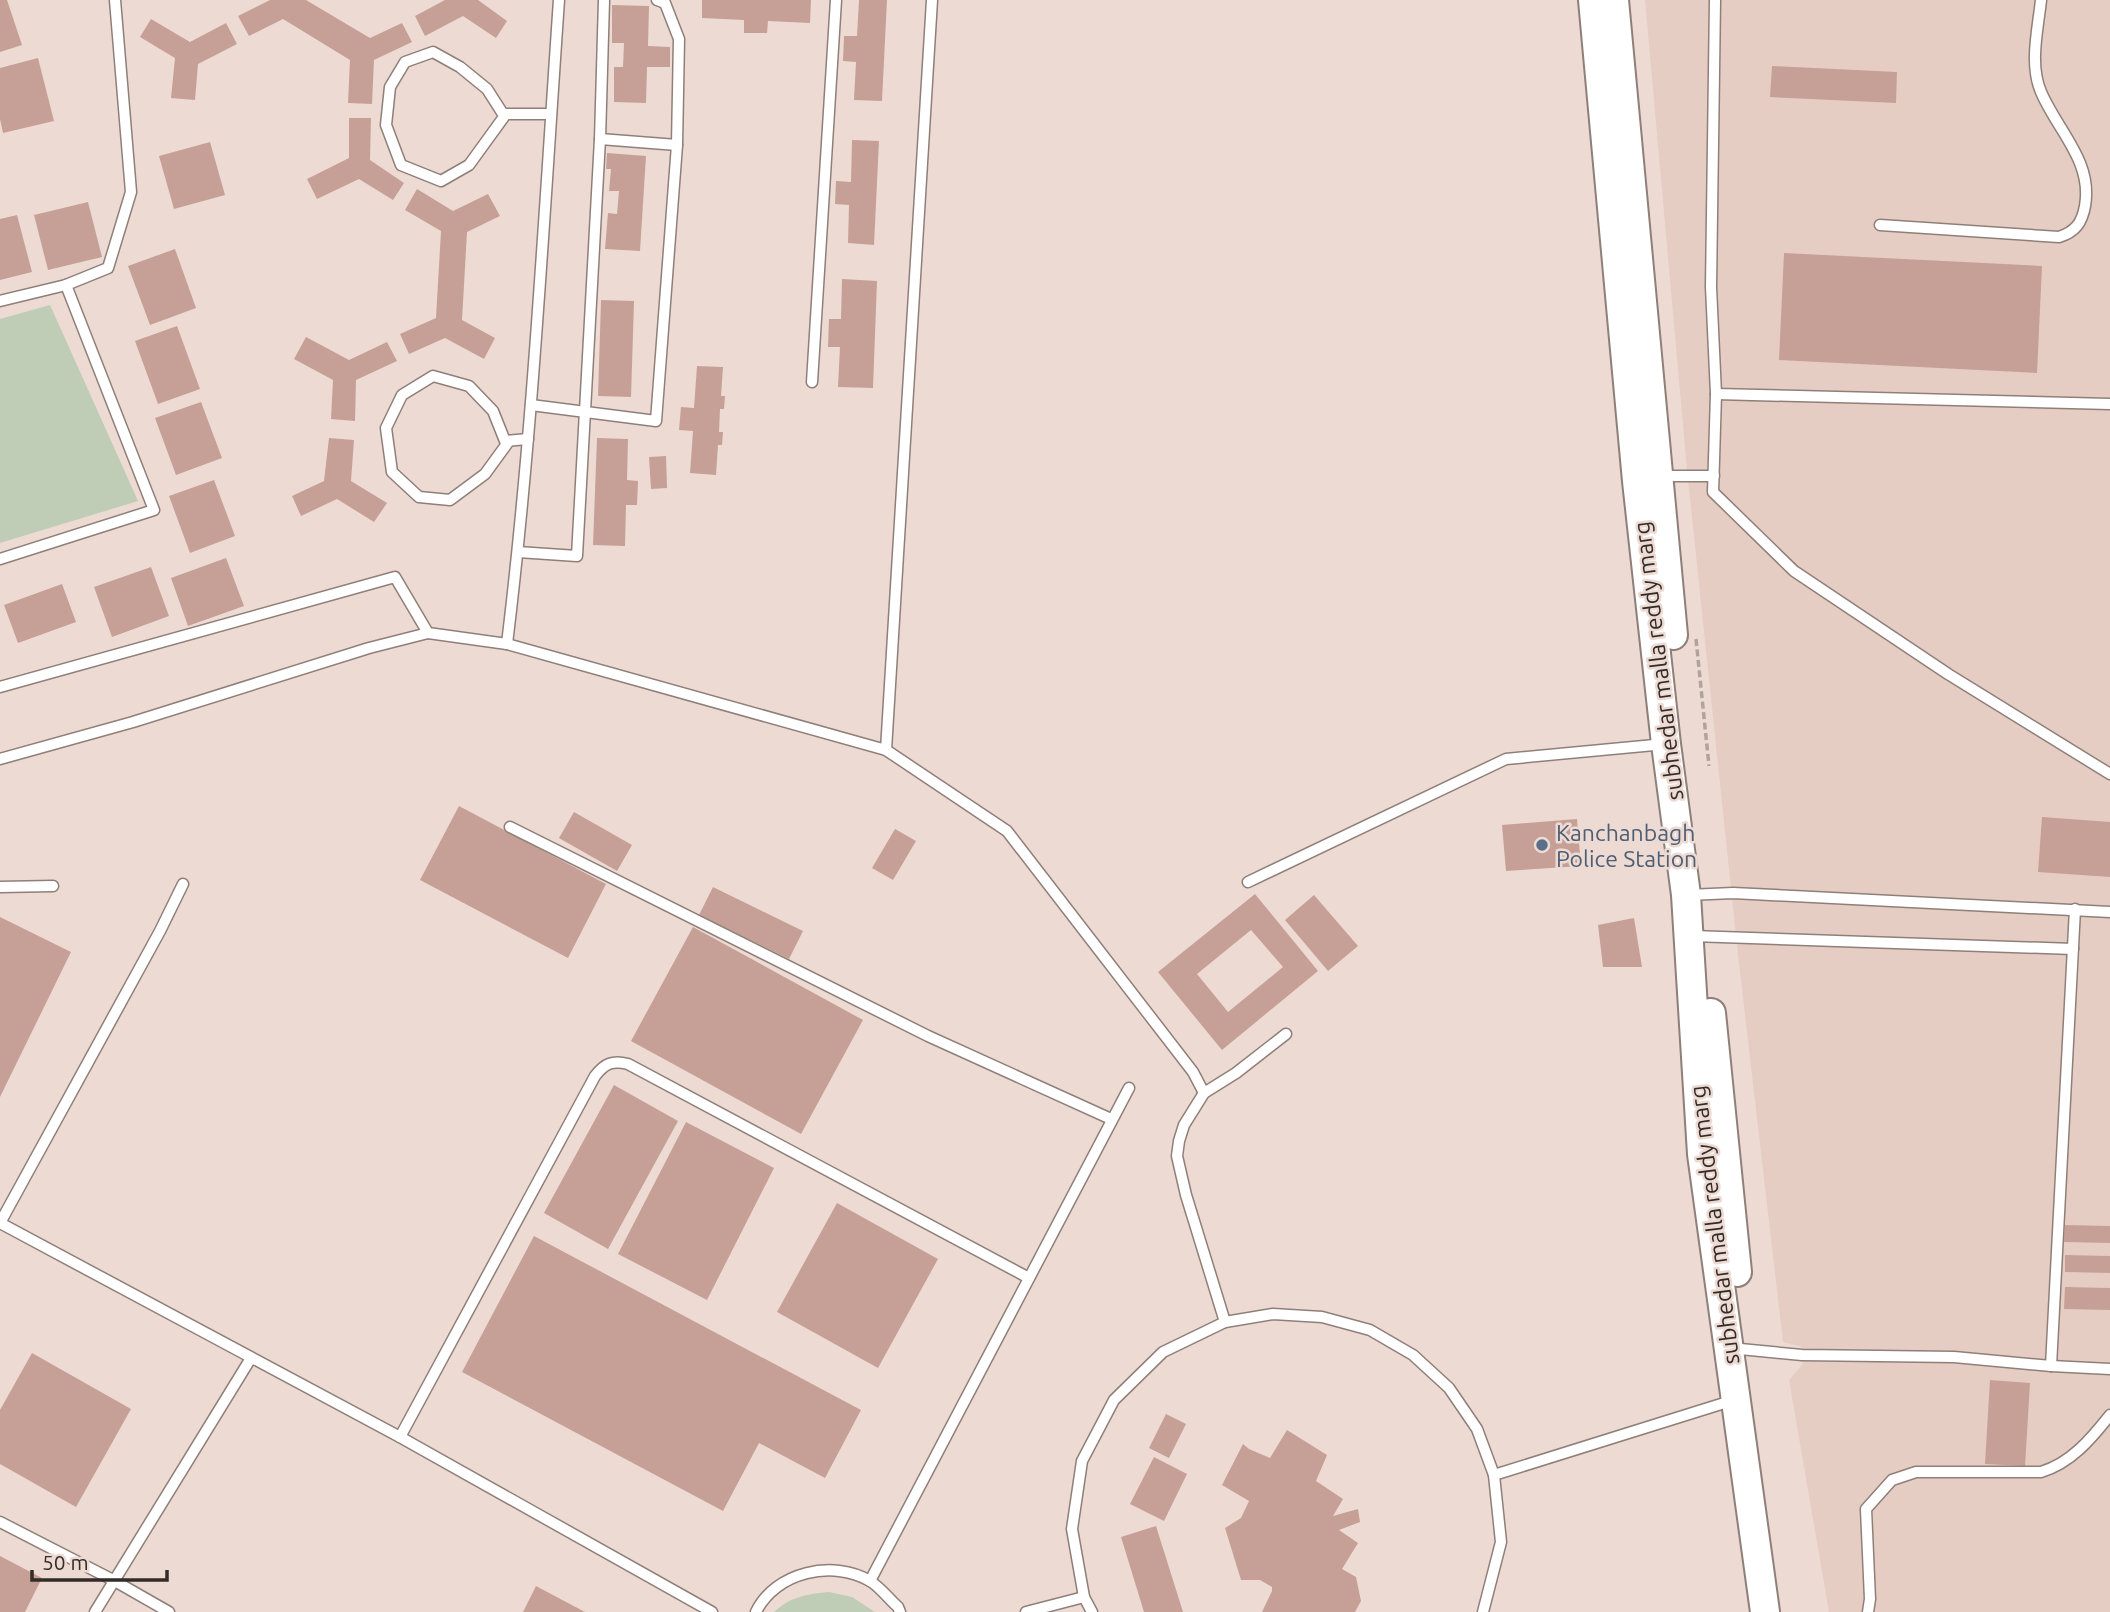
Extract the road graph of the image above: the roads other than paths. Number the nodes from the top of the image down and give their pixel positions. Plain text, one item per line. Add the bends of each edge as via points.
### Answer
1 (115, 0) edge
2 (559, 0) edge
3 (613, 0) edge
4 (657, 0) edge
5 (836, 0) edge
6 (932, 0) edge
7 (1593, 0) edge
8 (1614, 0) edge
9 (1714, 0) edge
10 (2041, 0) edge
11 (604, 5) edge
12 (506, 114) junction
13 (551, 114) junction
14 (600, 139) junction
15 (677, 145) junction
16 (1880, 225) dead end
17 (66, 285) junction
18 (0, 302) edge
19 (812, 382) dead end
20 (1716, 394) junction
21 (2110, 404) edge
22 (531, 405) junction
23 (583, 412) junction
24 (528, 439) junction
25 (509, 441) junction
26 (1714, 476) junction
27 (1657, 477) junction
28 (518, 552) junction
29 (0, 559) edge
30 (428, 633) junction
31 (507, 644) junction
32 (0, 687) edge
33 (1666, 744) junction
34 (886, 750) junction
35 (0, 759) edge
36 (2110, 774) edge
37 (510, 827) dead end
38 (1248, 882) dead end
39 (183, 884) dead end
40 (53, 886) dead end
41 (0, 887) edge
42 (1693, 894) junction
43 (2075, 908) junction
44 (2110, 912) edge
45 (1695, 936) junction
46 (2073, 949) junction
47 (1286, 1034) dead end
48 (1129, 1088) dead end
49 (1204, 1093) junction
50 (1111, 1119) junction
51 (0, 1223) edge
52 (1029, 1278) junction
53 (1225, 1322) junction
54 (1737, 1348) junction
55 (251, 1358) junction
56 (2051, 1366) junction
57 (2110, 1369) edge
58 (1735, 1400) junction
59 (2110, 1415) edge
60 (400, 1437) junction
61 (1494, 1475) junction
62 (0, 1522) edge
63 (113, 1580) junction
64 (870, 1581) junction
65 (1084, 1597) junction
66 (95, 1612) edge
67 (169, 1612) edge
68 (712, 1612) edge
69 (756, 1612) edge
70 (900, 1612) edge
71 (1026, 1612) edge
72 (1092, 1612) edge
73 (1483, 1612) edge
74 (1765, 1612) edge
75 (1784, 1612) edge
76 (1868, 1612) edge

1 - 17 lane via 131,192 108,268
2 - 13 lane
3 - 11 lane
4 - 15 lane via 665,4 679,39
5 - 19 lane
6 - 34 lane
7 - 33 main road, subhedar malla reddy marg
8 - 27 main road, subhedar malla reddy marg
9 - 20 lane via 1711,287
10 - 16 lane via 2036,75 2040,92 2072,145 2085,179 2086,201 2079,225 2059,237
11 - 14 lane
12 - 12 lane via 487,89 433,52 405,62 390,87 386,125 401,165 441,181 469,165
12 - 13 lane
13 - 22 lane
14 - 15 lane
14 - 23 lane
15 - 23 lane via 656,421
17 - 18 lane
17 - 29 lane via 154,510
20 - 21 lane
20 - 26 lane
22 - 23 lane
22 - 24 lane
23 - 28 lane via 577,556
24 - 25 lane
24 - 28 lane
25 - 25 lane via 505,441 493,411 469,386 433,376 402,395 386,428 392,472 419,496 450,500 485,474
26 - 27 lane
26 - 36 lane via 1713,492 1794,571
27 - 42 main road, subhedar malla reddy marg
28 - 31 lane
30 - 31 lane
30 - 32 lane via 395,577
30 - 35 lane
31 - 34 lane
33 - 38 lane via 1506,759
33 - 42 main road, subhedar malla reddy marg
34 - 49 lane via 1007,831 1193,1072
37 - 50 lane via 928,1036
39 - 51 lane
40 - 41 lane
42 - 43 lane
42 - 45 main road, subhedar malla reddy marg
43 - 44 lane
43 - 46 lane
45 - 46 lane
45 - 54 main road, subhedar malla reddy marg
46 - 56 lane
47 - 49 lane
48 - 50 lane
49 - 53 lane via 1184,1125 1177,1156
50 - 52 lane
51 - 55 lane
52 - 60 lane via 616,1061 603,1065 595,1076
52 - 64 lane
53 - 61 lane via 1273,1314 1322,1317 1370,1330 1413,1355 1449,1388 1476,1429
53 - 65 lane via 1163,1352 1107,1412 1082,1461 1072,1529
54 - 56 lane
54 - 58 main road, subhedar malla reddy marg
54 - 75 main road, subhedar malla reddy marg
55 - 60 lane
55 - 63 lane
56 - 57 lane
58 - 61 lane
58 - 74 main road, subhedar malla reddy marg
59 - 76 lane via 2059,1467 2041,1472 1916,1472 1892,1480 1866,1509
60 - 68 lane
61 - 73 lane via 1501,1542
62 - 63 lane
63 - 66 lane
63 - 67 lane
64 - 69 lane via 841,1571 811,1571 782,1583
64 - 70 lane
65 - 71 lane
65 - 72 lane

